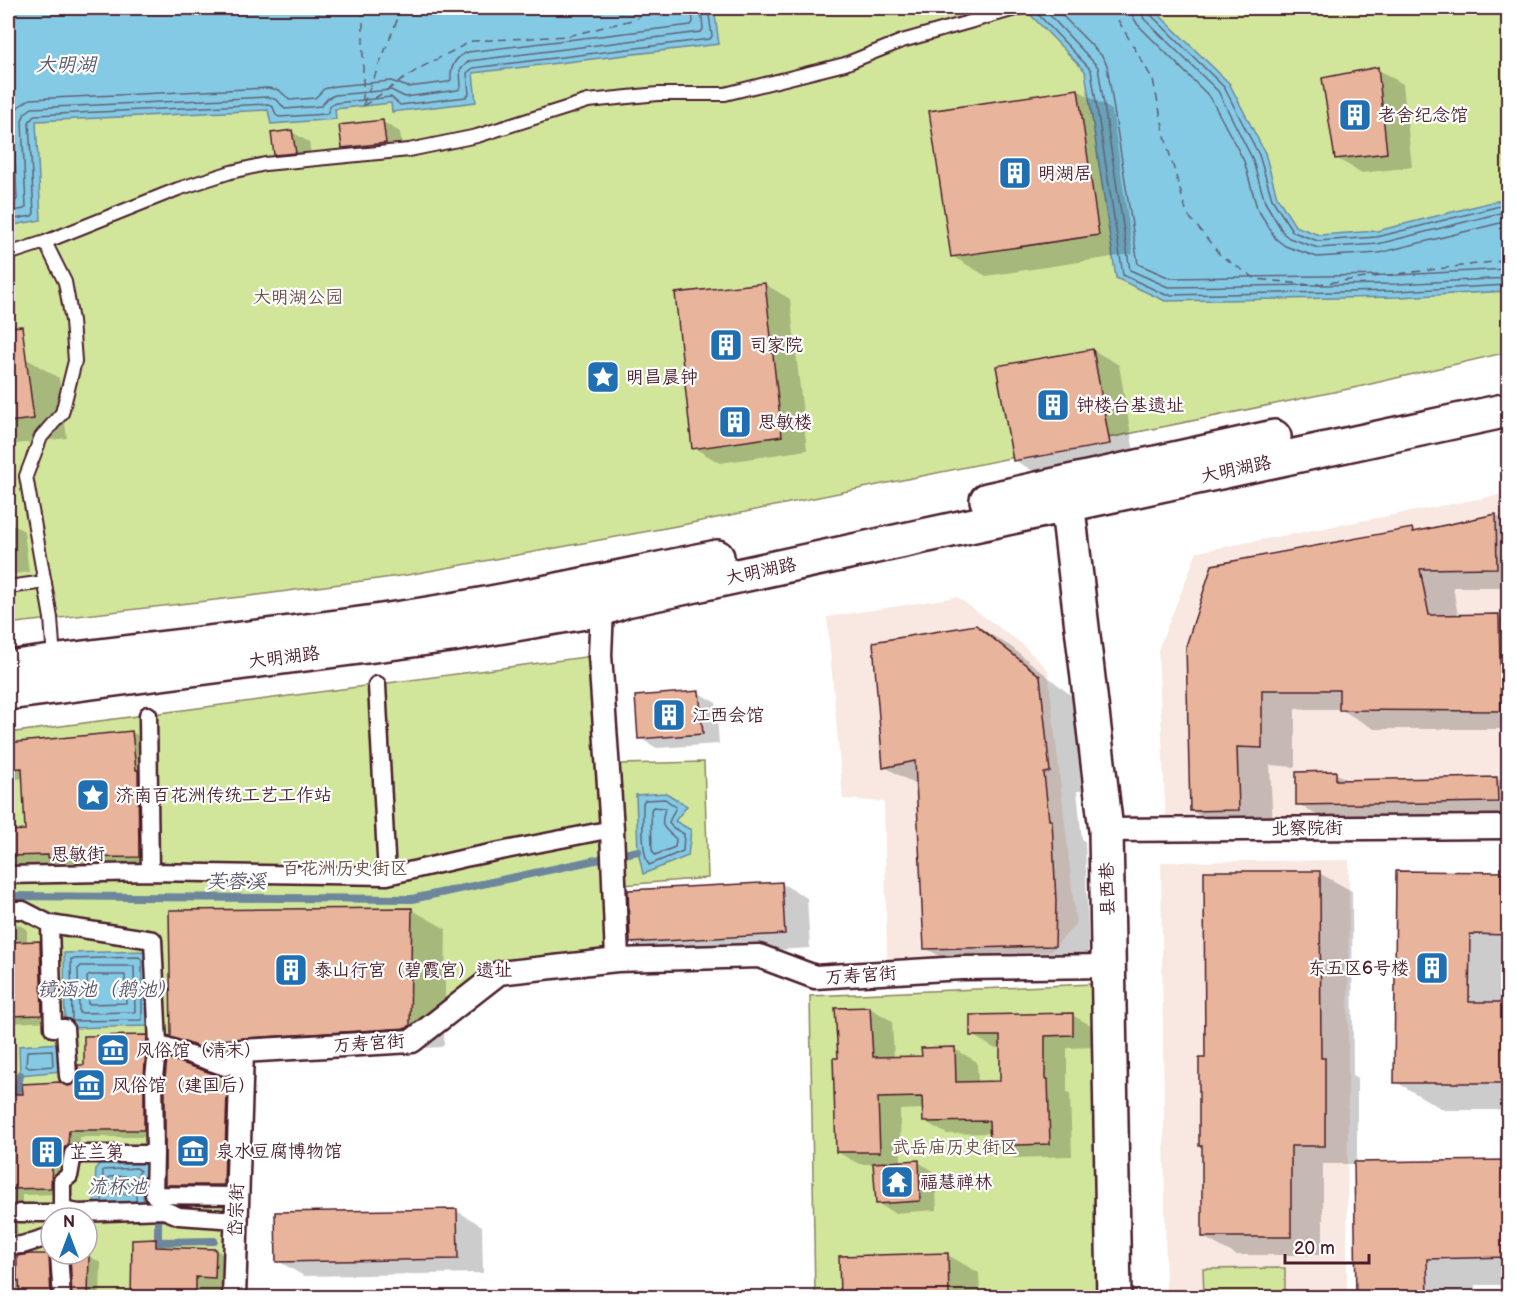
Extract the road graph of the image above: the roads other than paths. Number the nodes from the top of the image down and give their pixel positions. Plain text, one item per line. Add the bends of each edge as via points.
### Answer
1 (1013, 10) edge
2 (45, 242) junction
3 (8, 254) edge
4 (1509, 387) edge
5 (1509, 410) edge
6 (1066, 494) junction
7 (45, 582) junction
8 (8, 588) edge
9 (602, 609) junction
10 (54, 660) junction
11 (8, 668) edge
12 (377, 685) dead end
13 (8, 693) edge
14 (148, 715) dead end
15 (1509, 827) edge
16 (1106, 830) junction
17 (612, 833) junction
18 (150, 872) junction
19 (8, 874) edge
20 (387, 876) junction
21 (8, 910) edge
22 (50, 924) junction
23 (617, 960) junction
24 (1109, 966) junction
25 (158, 1044) junction
26 (242, 1051) junction
27 (68, 1076) dead end
28 (155, 1154) junction
29 (237, 1196) junction
30 (60, 1206) edge
31 (161, 1207) junction
32 (99, 1212) edge
33 (19, 1214) dead end
34 (39, 1214) edge
35 (236, 1220) junction
36 (39, 1240) edge
37 (8, 1246) edge
38 (60, 1266) edge
39 (62, 1298) edge
40 (234, 1298) edge
41 (1114, 1298) edge

1 - 2 lane via 902,41 845,64 725,94 658,94 588,101 477,136 409,150 231,171
2 - 3 lane
2 - 7 lane via 65,282 75,361 62,413 41,437 26,476
4 - 6 main road, 大明湖路
5 - 6 main road, 大明湖路
6 - 9 main road, 大明湖路
6 - 10 main road, 大明湖路 via 908,517 500,602 393,620
6 - 16 main road, 县西巷
7 - 8 lane
7 - 10 lane
9 - 13 main road, 大明湖路 via 451,635
9 - 17 street via 600,655
10 - 11 main road, 大明湖路
12 - 20 street
14 - 18 street
15 - 16 street, 北察院街
16 - 24 main road, 县西巷
17 - 20 street, 思敏街 via 465,858
17 - 23 street
18 - 19 street, 思敏街
18 - 20 street, 思敏街
21 - 22 street via 23,910
22 - 25 street via 153,940
22 - 27 street via 53,1028 65,1028
23 - 24 street, 万寿宫街 via 759,956 814,978 961,968
23 - 26 street, 万寿宫街 via 499,973 412,1041
24 - 41 main road, 县西巷
25 - 26 street via 225,1067
25 - 28 street via 154,1077
26 - 29 street, 岱宗街
28 - 30 street via 73,1154 69,1176 62,1181
28 - 31 street via 154,1195
29 - 31 street
29 - 35 street, 岱宗街
31 - 32 street
31 - 35 street via 179,1216
33 - 34 street
35 - 40 street, 岱宗街
36 - 37 street
38 - 39 street

